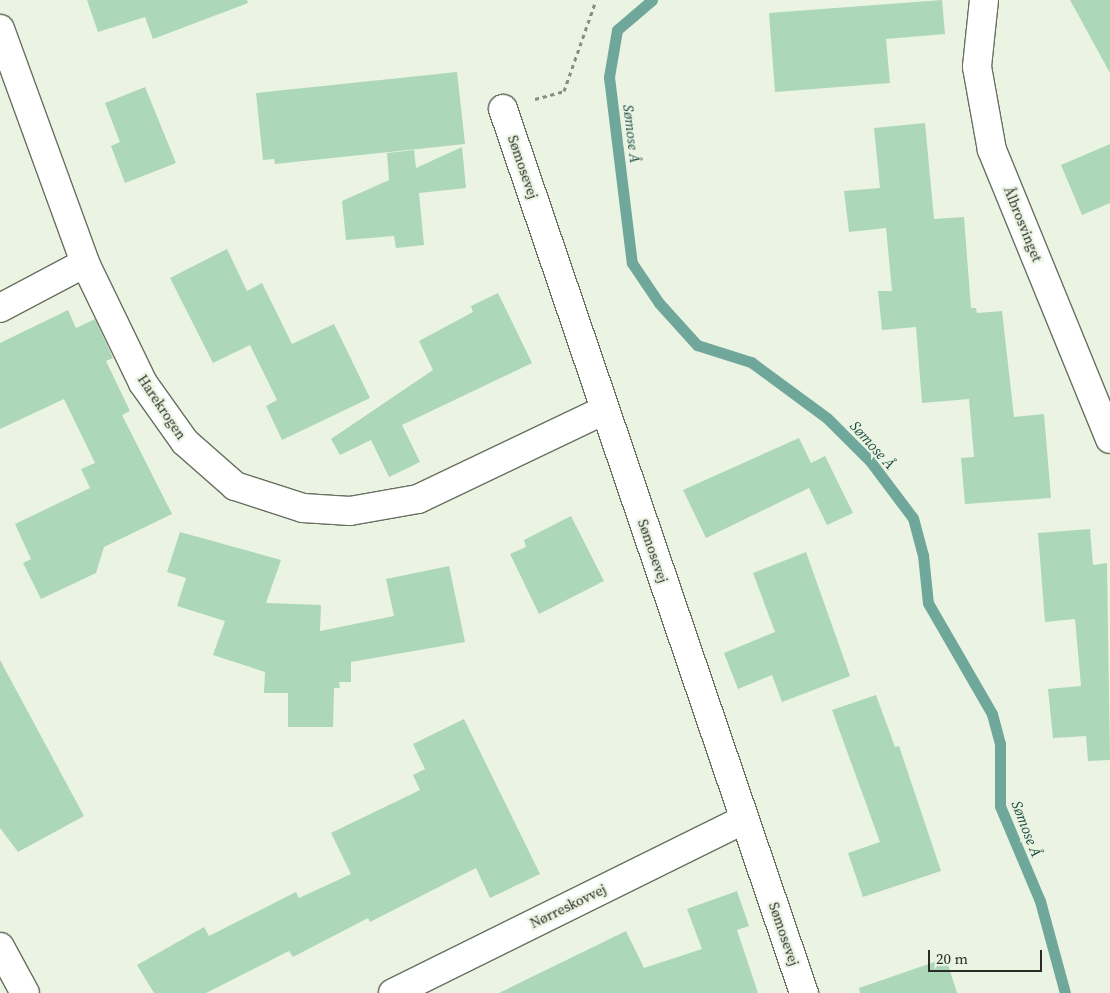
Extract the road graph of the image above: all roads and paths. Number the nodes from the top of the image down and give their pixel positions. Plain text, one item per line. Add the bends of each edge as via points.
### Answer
1 (596, 0) edge
2 (984, 0) edge
3 (0, 29) edge
4 (504, 109) joint
5 (85, 263) junction
6 (0, 308) edge
7 (605, 410) junction
8 (1110, 439) edge
9 (744, 820) junction
10 (0, 947) edge
11 (26, 993) edge
12 (393, 993) edge
13 (804, 993) edge

1 - 4 path via 564,91
2 - 8 street, Ålbrosvinget via 977,67 992,150
3 - 5 street, Harekrogen
4 - 7 street, Sømosevej
5 - 6 street
5 - 7 street, Harekrogen via 143,383 185,442 235,486 303,508 350,511 418,499
7 - 9 street, Sømosevej
9 - 12 street, Nørreskovvej
9 - 13 street, Sømosevej
10 - 11 street

